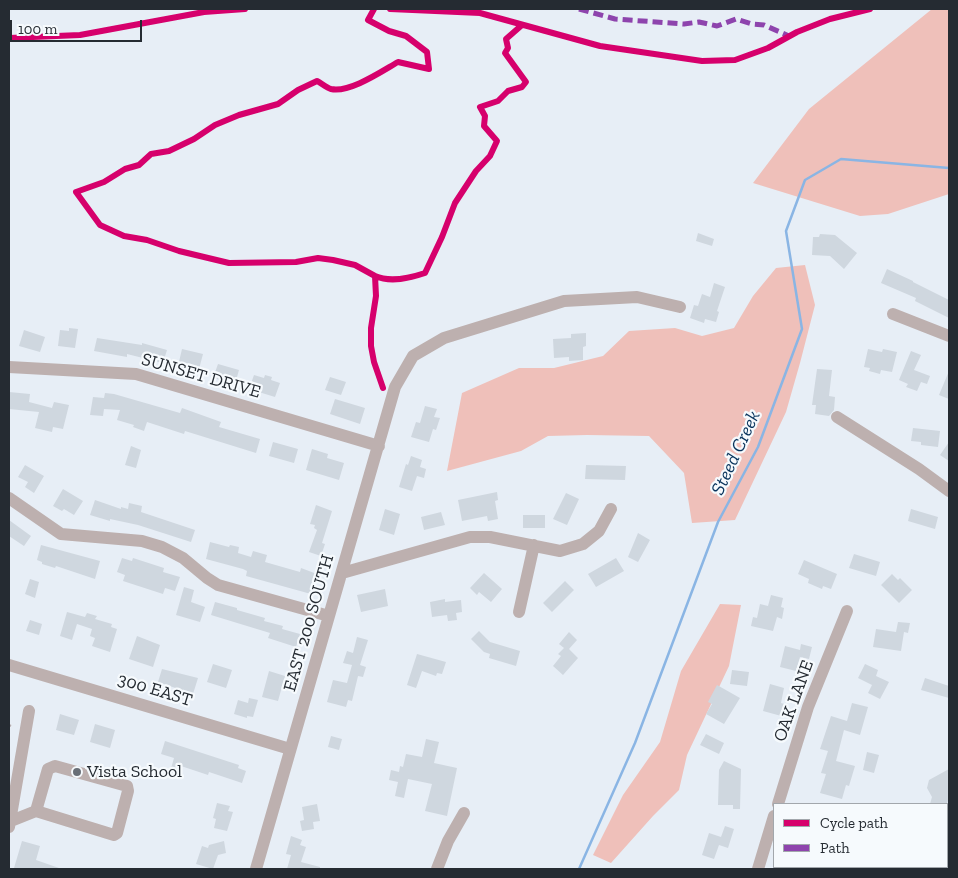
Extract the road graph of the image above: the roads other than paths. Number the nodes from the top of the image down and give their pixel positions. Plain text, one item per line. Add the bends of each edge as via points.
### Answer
1 (680, 307) dead end
2 (893, 314) dead end
3 (949, 336) edge
4 (9, 367) edge
5 (838, 417) dead end
6 (379, 446) junction
7 (949, 491) edge
8 (9, 498) edge
9 (611, 508) dead end
10 (534, 546) junction
11 (342, 573) junction
12 (847, 611) dead end
13 (519, 612) dead end
14 (329, 616) junction
15 (9, 665) edge
16 (30, 711) dead end
17 (290, 749) junction
18 (778, 803) edge
19 (36, 811) junction
20 (464, 813) dead end
21 (773, 819) edge
22 (10, 825) edge
23 (256, 869) edge
24 (437, 869) edge
25 (758, 869) edge

1 - 6 street, EAST 200 SOUTH via 637,297 564,301 444,338 413,356 395,387
2 - 3 street
4 - 6 street, SUNSET DRIVE via 136,374
5 - 7 street
6 - 11 street, EAST 200 SOUTH
8 - 14 street via 61,534 162,547 183,558 218,585
9 - 10 street via 599,531 583,544 560,550
10 - 11 street via 490,537 470,537
10 - 13 street
11 - 14 street, EAST 200 SOUTH
12 - 18 street, OAK LANE via 808,707
14 - 17 street, EAST 200 SOUTH
15 - 17 street, 300 EAST
16 - 22 street
17 - 23 street, EAST 200 SOUTH
19 - 19 street via 114,835 127,786 55,766 48,769
19 - 22 street
20 - 24 street
21 - 25 street

